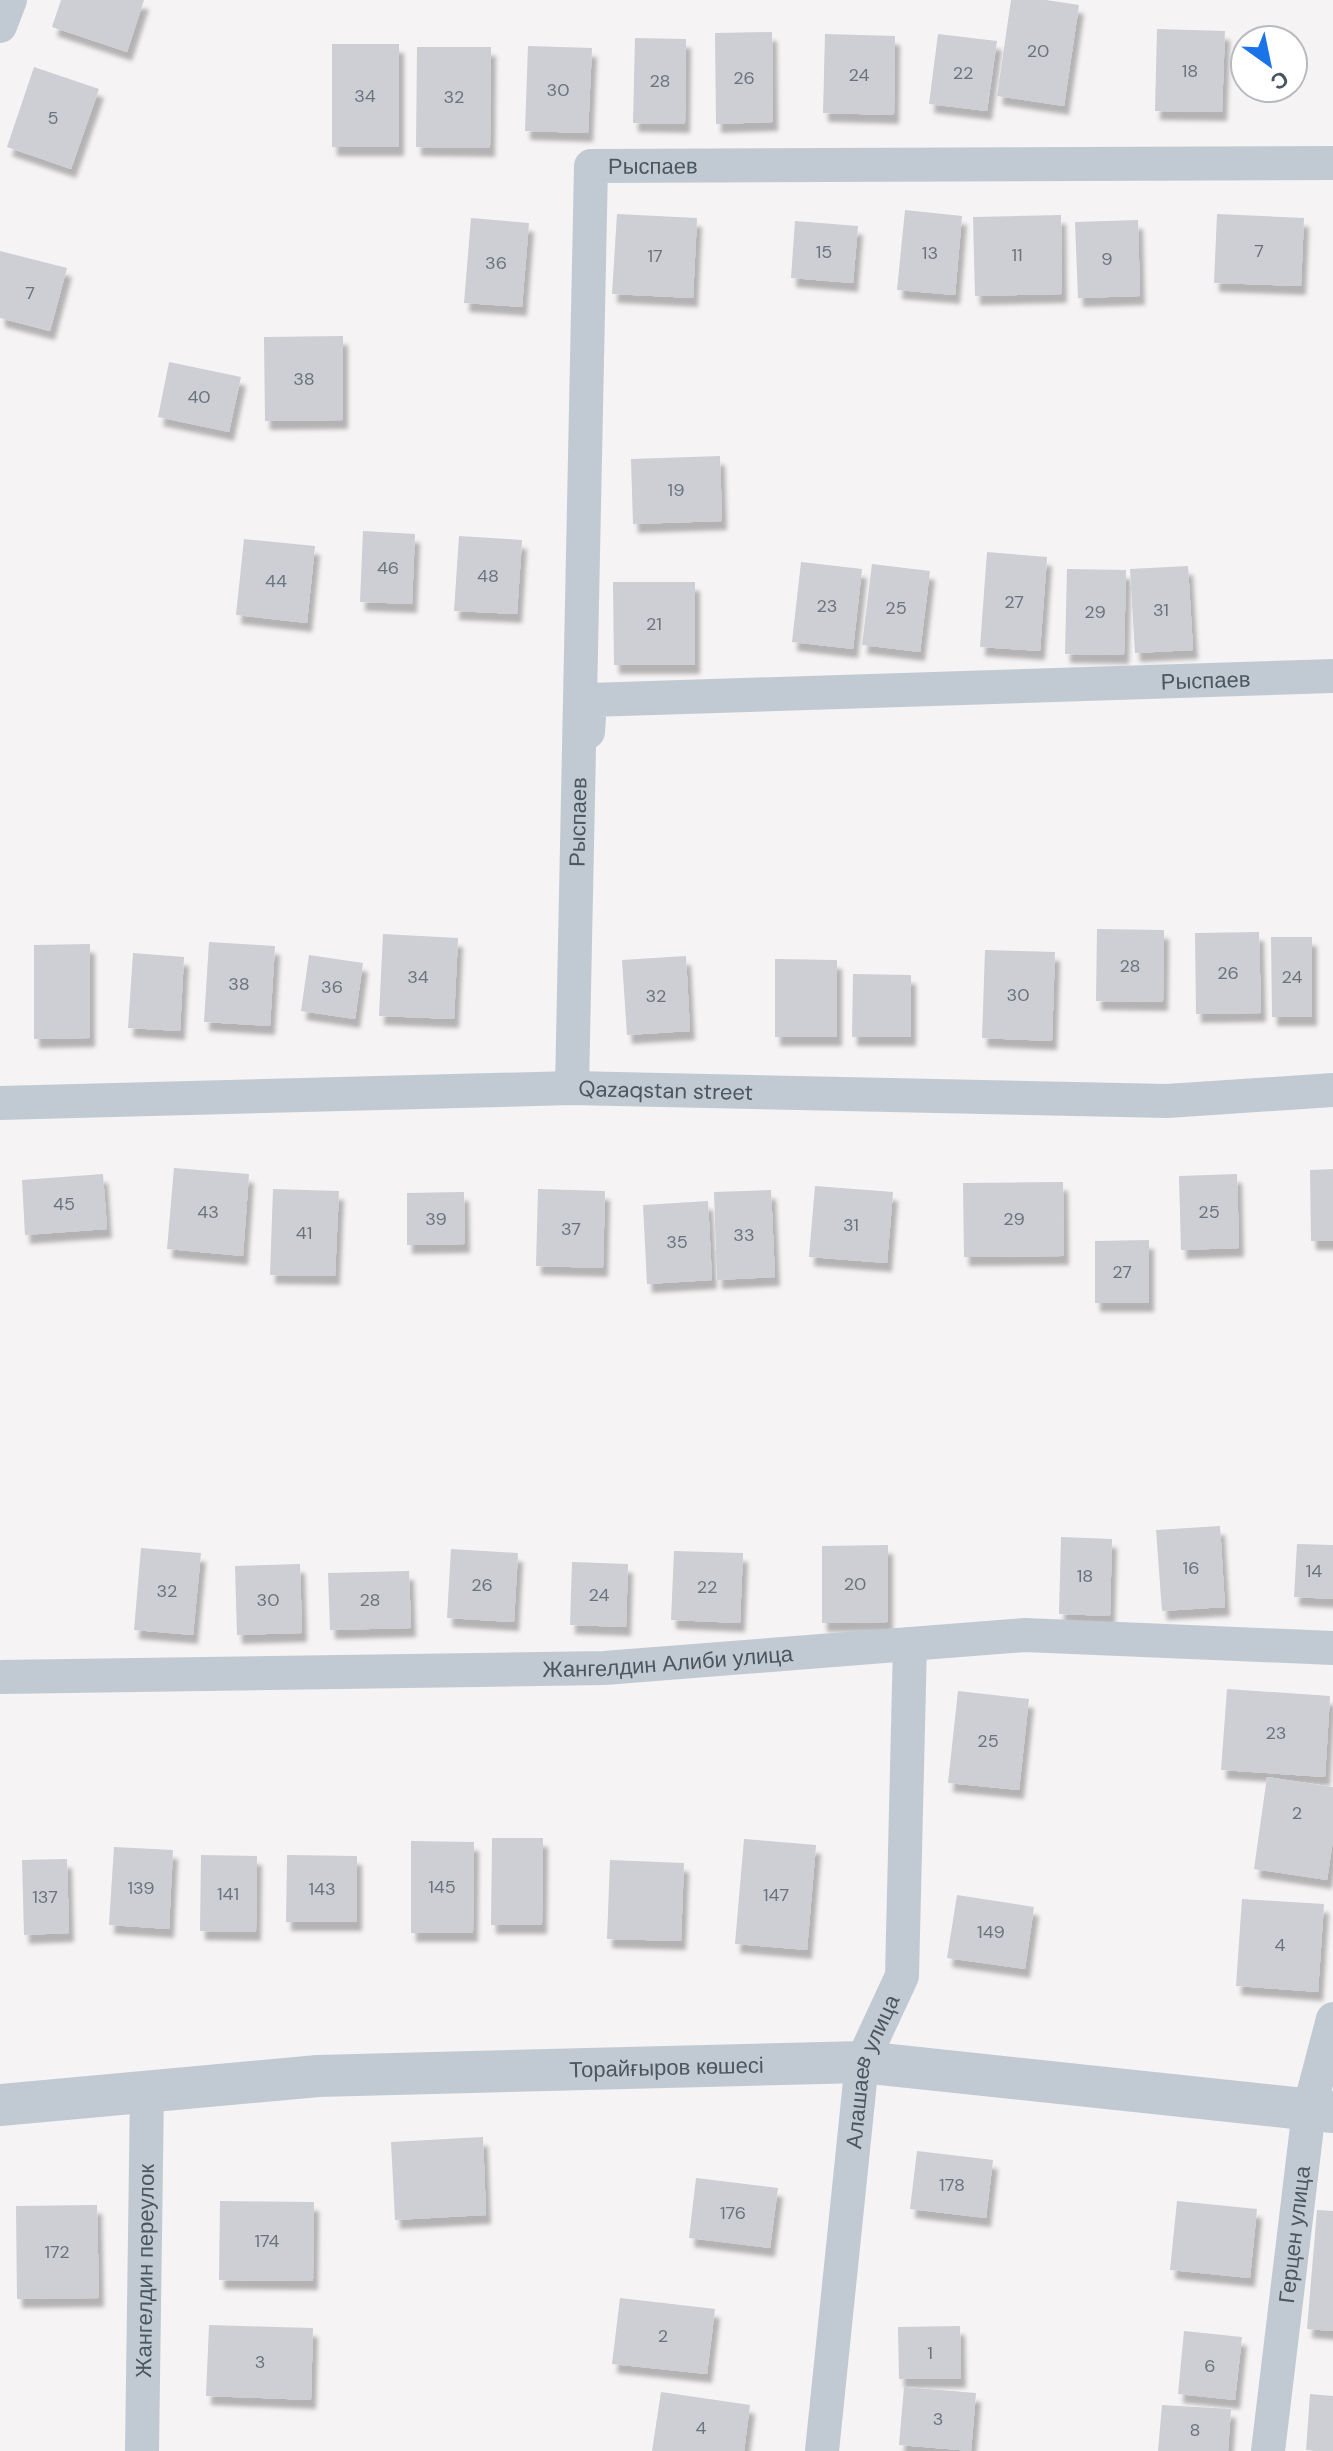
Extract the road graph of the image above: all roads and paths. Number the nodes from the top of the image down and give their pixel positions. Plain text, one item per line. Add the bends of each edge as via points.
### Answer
1 (10, 0) edge
2 (0, 26) edge
3 (1333, 163) edge
4 (1333, 676) edge
5 (572, 1088) junction
6 (1333, 1090) edge
7 (0, 1103) edge
8 (910, 1644) junction
9 (1333, 1648) edge
10 (0, 1677) edge
11 (1333, 2019) edge
12 (862, 2062) junction
13 (147, 2091) junction
14 (0, 2105) edge
15 (1321, 2111) edge
16 (142, 2451) edge
17 (822, 2451) edge
18 (1268, 2451) edge

1 - 2 street
3 - 5 street, Рыспаев via 591,166
4 - 5 street, Рыспаев via 590,700
5 - 6 street, Qazaqstan street via 1167,1101
5 - 7 street, Qazaqstan street
8 - 9 street, Жангелдин Алиби улица via 1025,1635
8 - 10 street, Жангелдин Алиби улица via 604,1668
8 - 12 street, Алашаев улица via 902,1976
11 - 15 street, Герцен улица
12 - 13 street, Торайғыров көшесі via 318,2076
12 - 15 street, Торайғыров көшесі
12 - 17 street, Алашаев улица
13 - 14 street, Торайғыров көшесі
13 - 16 street, Жангелдин переулок
15 - 18 street, Герцен улица

